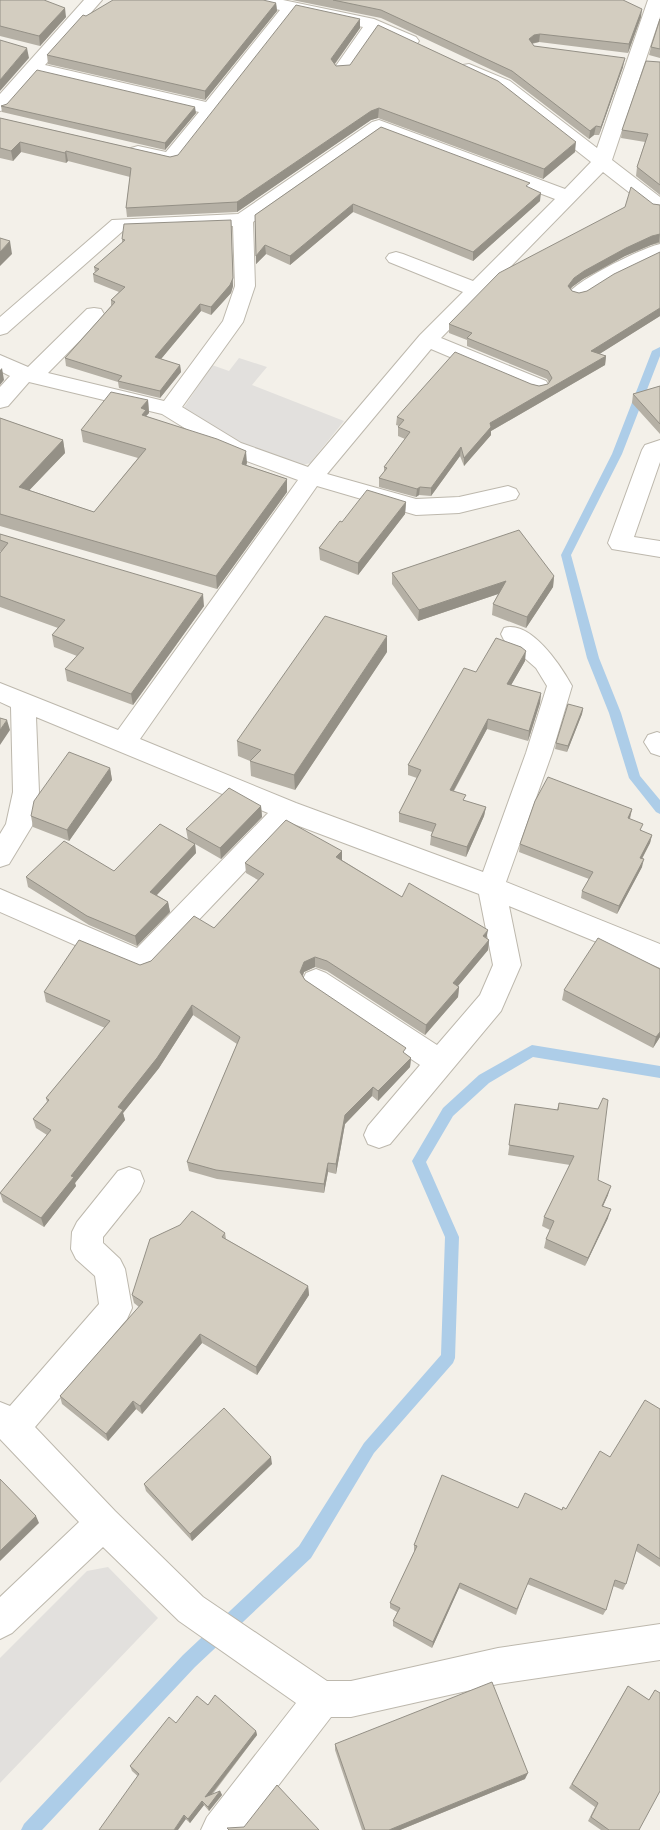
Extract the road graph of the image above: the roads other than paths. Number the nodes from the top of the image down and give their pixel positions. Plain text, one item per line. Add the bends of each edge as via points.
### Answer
1 (93, 0) edge
2 (258, 0) edge
3 (290, 7) junction
4 (649, 7) edge
5 (374, 24) junction
6 (426, 48) edge
7 (34, 58) junction
8 (452, 61) edge
9 (342, 70) edge
10 (0, 105) edge
11 (211, 109) junction
12 (124, 148) edge
13 (602, 162) junction
14 (569, 197) junction
15 (660, 207) edge
16 (243, 220) junction
17 (660, 250) edge
18 (396, 258) dead end
19 (475, 289) junction
20 (578, 294) edge
21 (94, 314) dead end
22 (0, 328) edge
23 (427, 340) junction
24 (0, 362) edge
25 (28, 375) junction
26 (538, 386) edge
27 (0, 401) edge
28 (169, 409) junction
29 (660, 447) edge
30 (312, 477) junction
31 (508, 494) dead end
32 (660, 548) edge
33 (513, 634) dead end
34 (12, 697) edge
35 (123, 743) junction
36 (287, 810) junction
37 (0, 856) edge
38 (491, 886) junction
39 (0, 900) edge
40 (660, 956) edge
41 (316, 981) dead end
42 (440, 1063) junction
43 (379, 1135) dead end
44 (129, 1181) dead end
45 (6, 1423) edge
46 (103, 1524) junction
47 (0, 1621) edge
48 (660, 1642) edge
49 (322, 1699) junction
50 (220, 1830) edge

1 - 7 street
2 - 3 street
3 - 5 street
3 - 11 street
4 - 13 street via 636,61
5 - 6 street
5 - 9 street
7 - 10 street
7 - 11 street
8 - 13 street via 504,85
11 - 12 street via 171,159
13 - 14 street
13 - 15 street
14 - 16 street via 379,126
14 - 19 street
16 - 22 street via 119,224
16 - 28 street via 245,286 233,322
17 - 20 street
18 - 19 street
19 - 23 street
21 - 25 street
23 - 26 street
23 - 30 street
24 - 25 street
25 - 27 street
25 - 28 street
28 - 30 street via 233,448
29 - 32 street via 653,450 620,543
30 - 31 street via 416,508 459,505
30 - 35 street via 216,598
33 - 38 street via 545,662 560,686
34 - 35 street
34 - 37 street via 26,792 19,826
35 - 36 street
36 - 38 street
36 - 39 street via 141,962
38 - 40 street
38 - 42 street via 507,964 491,1002
41 - 42 street
42 - 43 street
44 - 45 street via 88,1232 87,1250 109,1269 116,1308
45 - 46 street
46 - 47 street
46 - 49 street via 191,1609
48 - 49 street via 498,1666 350,1699
49 - 50 street

